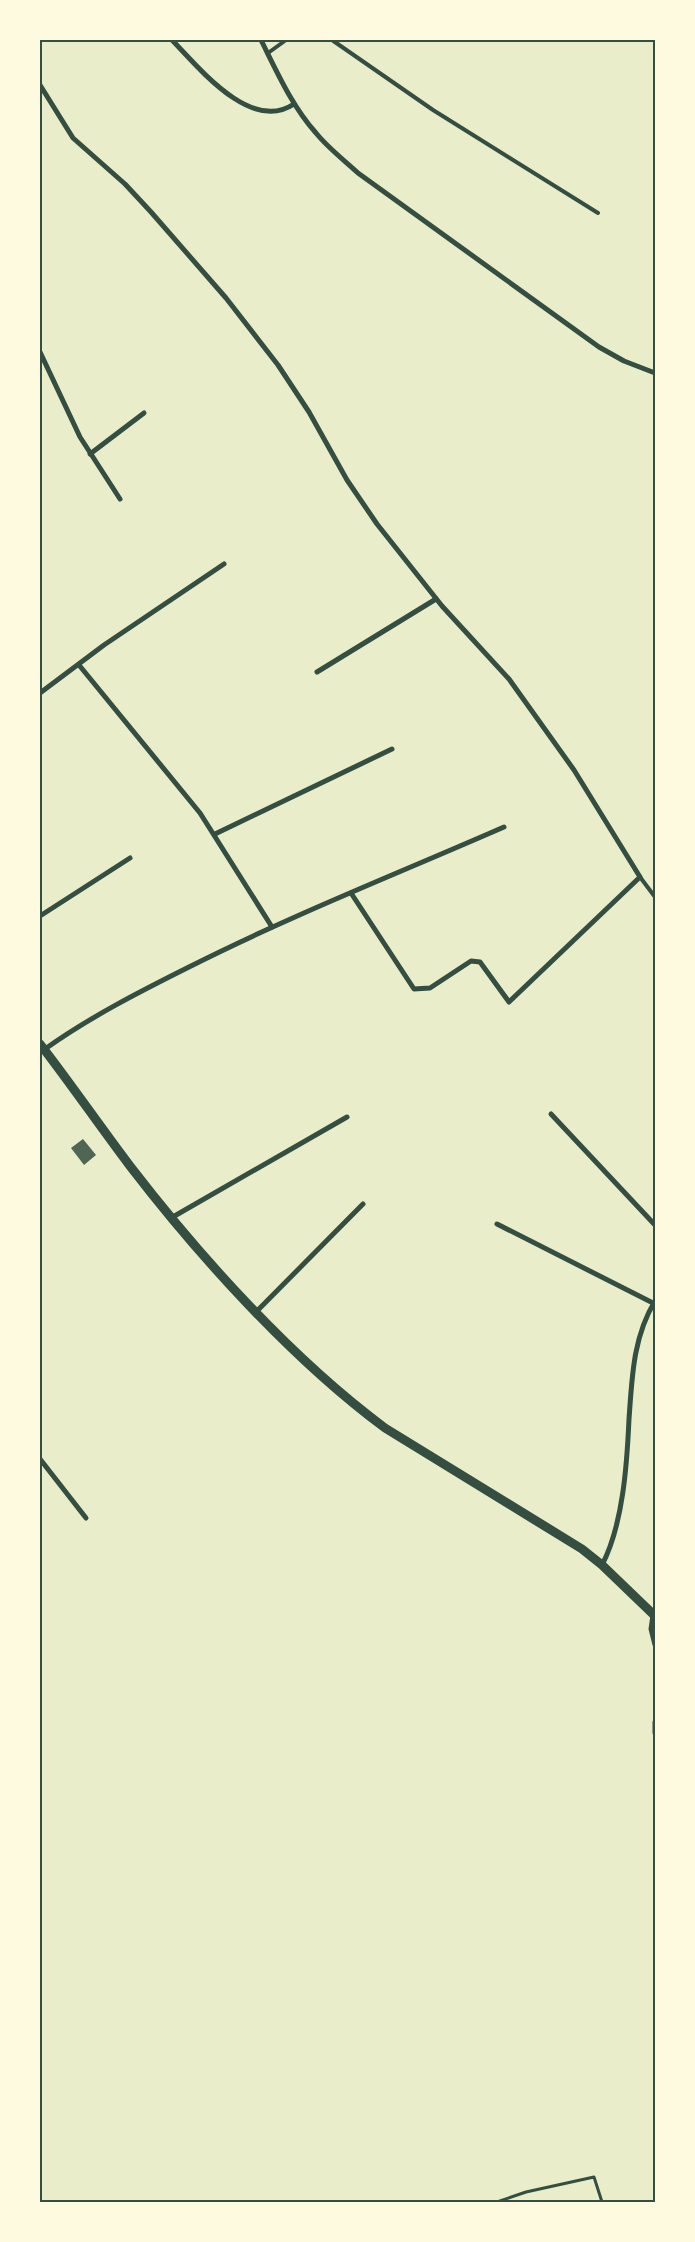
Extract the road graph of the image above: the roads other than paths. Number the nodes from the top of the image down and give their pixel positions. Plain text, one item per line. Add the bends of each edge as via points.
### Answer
1 (172, 40) edge
2 (261, 40) edge
3 (286, 40) edge
4 (332, 40) edge
5 (268, 54) junction
6 (40, 85) edge
7 (294, 104) junction
8 (598, 213) dead end
9 (40, 352) edge
10 (655, 374) edge
11 (144, 413) dead end
12 (90, 454) junction
13 (120, 499) dead end
14 (224, 564) dead end
15 (436, 599) junction
16 (79, 665) junction
17 (317, 672) dead end
18 (40, 693) edge
19 (392, 749) dead end
20 (504, 827) dead end
21 (215, 834) junction
22 (130, 858) dead end
23 (640, 877) junction
24 (351, 894) junction
25 (655, 897) edge
26 (40, 916) edge
27 (272, 927) junction
28 (42, 1046) edge
29 (551, 1114) dead end
30 (347, 1117) dead end
31 (363, 1204) dead end
32 (171, 1218) junction
33 (497, 1224) dead end
34 (655, 1225) edge
35 (654, 1302) edge
36 (256, 1312) junction
37 (40, 1459) edge
38 (86, 1518) dead end
39 (602, 1565) junction
40 (654, 1616) edge
41 (655, 1645) edge
42 (655, 1722) edge
43 (655, 1733) edge

1 - 7 street via 241,104 270,110 285,109
2 - 5 street
3 - 5 lane
4 - 8 lane via 433,110
5 - 7 street
6 - 15 street via 73,138 152,212 278,365 361,501
7 - 10 street via 332,150 402,206 599,347
9 - 12 street
11 - 12 street
12 - 13 street
14 - 16 street
15 - 17 street
15 - 23 street via 509,679 574,770
16 - 18 street
16 - 21 street
19 - 21 street
20 - 24 street
21 - 27 street
22 - 26 street
23 - 24 street via 509,1002 480,962 470,961 430,988 414,988
23 - 25 lane
24 - 27 street
27 - 28 street via 114,1005
28 - 32 street
29 - 34 street
30 - 32 street
31 - 36 street
32 - 36 street
33 - 35 street
35 - 39 street via 644,1322 634,1360 621,1495 613,1542
36 - 39 street via 333,1386 385,1428 542,1523
37 - 38 street
39 - 40 street
40 - 41 street via 651,1630
42 - 43 street

